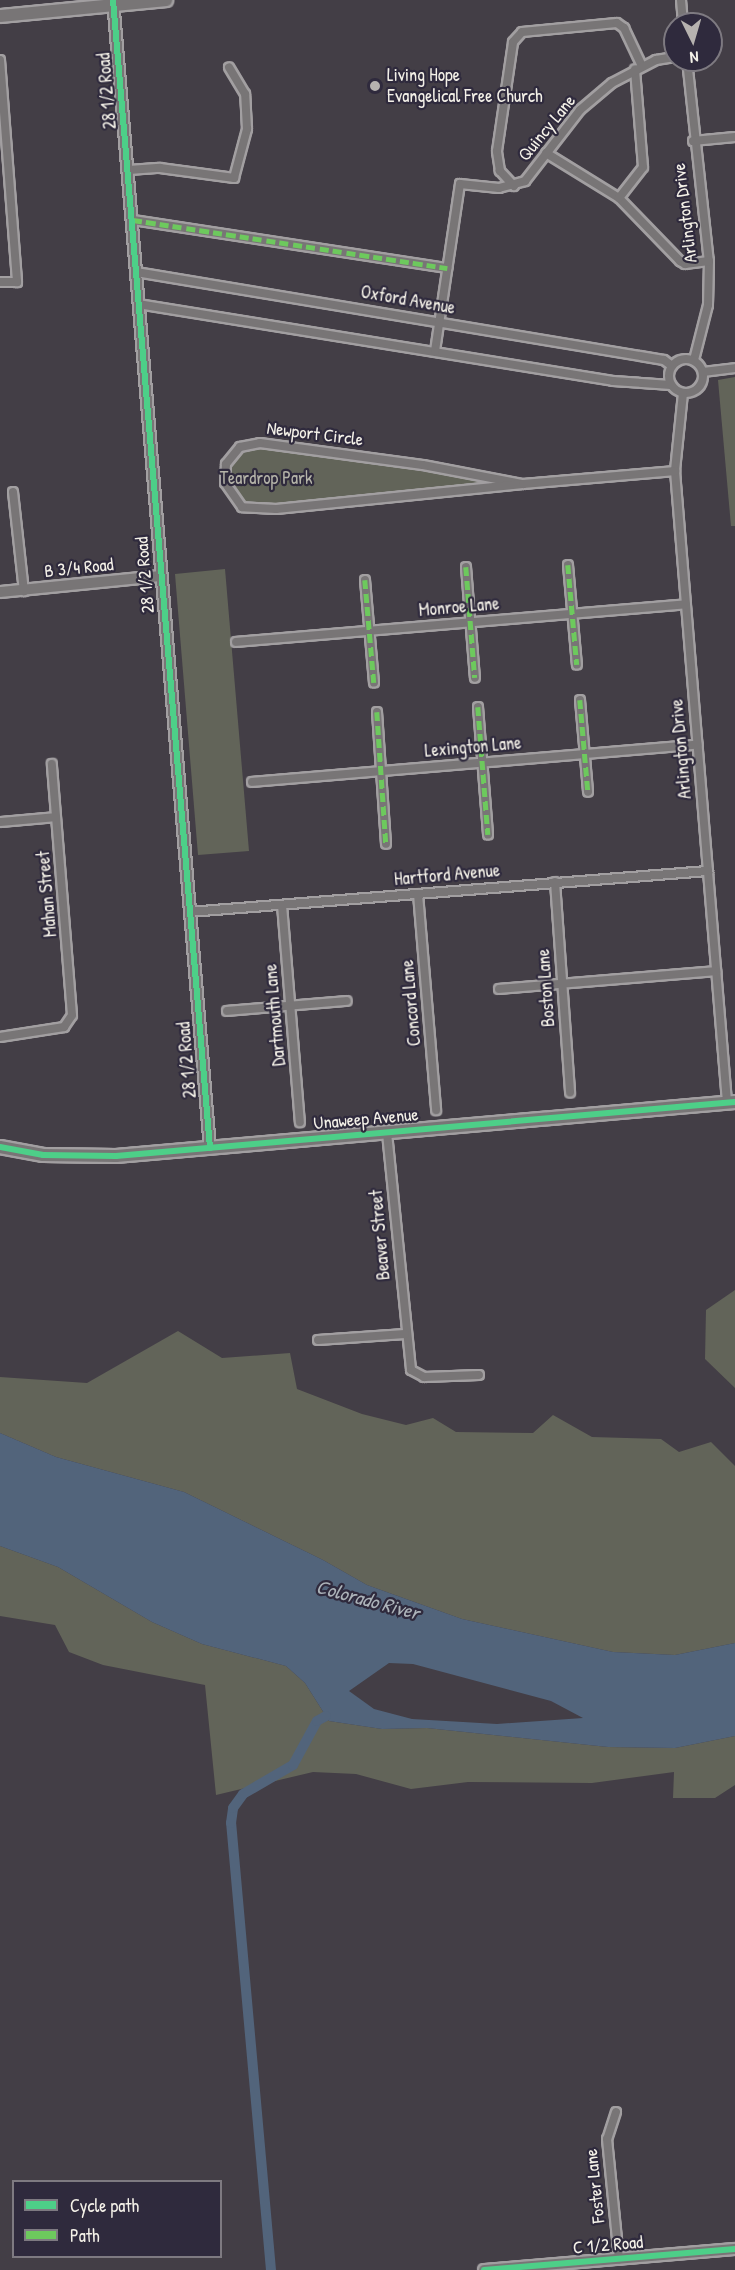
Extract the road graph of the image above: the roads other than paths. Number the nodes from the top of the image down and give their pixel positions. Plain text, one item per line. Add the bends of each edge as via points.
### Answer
1 (166, 0) edge
2 (113, 2) edge
3 (0, 16) edge
4 (0, 60) edge
5 (663, 61) edge
6 (230, 67) dead end
7 (639, 68) junction
8 (688, 72) edge
9 (735, 137) edge
10 (693, 141) junction
11 (546, 153) junction
12 (129, 170) junction
13 (514, 186) junction
14 (619, 198) junction
15 (133, 220) junction
16 (709, 261) junction
17 (447, 268) junction
18 (136, 272) junction
19 (0, 282) edge
20 (138, 304) junction
21 (439, 323) junction
22 (435, 351) junction
23 (694, 360) junction
24 (672, 366) junction
25 (735, 368) edge
26 (703, 372) junction
27 (671, 384) junction
28 (683, 393) junction
29 (675, 471) junction
30 (523, 484) junction
31 (13, 492) dead end
32 (568, 565) dead end
33 (466, 567) dead end
34 (160, 576) junction
35 (365, 580) dead end
36 (24, 591) junction
37 (0, 592) edge
38 (685, 604) junction
39 (572, 613) junction
40 (471, 622) junction
41 (370, 631) junction
42 (236, 642) dead end
43 (577, 665) dead end
44 (476, 678) dead end
45 (374, 683) dead end
46 (580, 700) dead end
47 (478, 707) dead end
48 (377, 712) dead end
49 (697, 745) junction
50 (584, 754) junction
51 (483, 763) junction
52 (52, 764) dead end
53 (381, 771) junction
54 (252, 782) dead end
55 (588, 792) dead end
56 (56, 817) junction
57 (0, 822) edge
58 (489, 835) dead end
59 (386, 844) dead end
60 (708, 871) junction
61 (555, 882) junction
62 (418, 894) junction
63 (282, 905) junction
64 (189, 912) junction
65 (716, 971) junction
66 (563, 983) junction
67 (499, 988) dead end
68 (347, 1001) dead end
69 (290, 1005) junction
70 (226, 1011) dead end
71 (0, 1037) edge
72 (570, 1092) dead end
73 (731, 1102) edge
74 (436, 1110) dead end
75 (300, 1122) dead end
76 (387, 1133) junction
77 (0, 1147) edge
78 (210, 1148) junction
79 (405, 1334) junction
80 (318, 1340) dead end
81 (479, 1375) dead end
82 (616, 2112) dead end
83 (735, 2249) edge
84 (619, 2259) junction
85 (484, 2270) edge

1 - 2 main road
2 - 3 main road
2 - 12 street, 28 1/2 Road
4 - 19 street via 17,282
5 - 7 street, Quincy Lane
6 - 12 street via 245,94 248,129 234,178 160,168
7 - 11 street, Quincy Lane via 580,110
7 - 13 street via 624,28 617,23 522,32 513,42 497,151 500,171
7 - 14 street via 643,167
8 - 10 street, Arlington Drive
9 - 10 street
10 - 16 street, Arlington Drive
11 - 13 street, Quincy Lane via 533,173
11 - 14 street
12 - 15 street, 28 1/2 Road
13 - 17 street, Quincy Lane via 460,184
14 - 16 street via 680,261
15 - 17 street
15 - 18 street, 28 1/2 Road
16 - 23 street, Arlington Drive via 708,305
17 - 21 street, Quincy Lane
18 - 20 street, 28 1/2 Road
18 - 21 street, Oxford Avenue
20 - 22 street
20 - 34 street, 28 1/2 Road
21 - 22 street, Quincy Lane
21 - 24 street, Oxford Avenue via 664,360
22 - 27 street via 613,381
23 - 24 street via 680,360
23 - 26 street
24 - 27 street
25 - 26 street
26 - 28 street via 700,386
27 - 28 street
28 - 29 street, Arlington Drive
29 - 30 street, Newport Circle
29 - 38 street, Arlington Drive
30 - 30 street, Newport Circle via 423,465 260,443 240,447 224,474 236,502 256,510
31 - 36 street
32 - 39 street
33 - 40 street
34 - 36 street, B 3/4 Road
34 - 64 street, 28 1/2 Road
35 - 41 street
36 - 37 street, B 3/4 Road
38 - 39 street, Monroe Lane
38 - 49 street, Arlington Drive
39 - 40 street, Monroe Lane
39 - 43 street
40 - 41 street, Monroe Lane
40 - 44 street
41 - 42 street, Monroe Lane
41 - 45 street
46 - 50 street
47 - 51 street
48 - 53 street
49 - 50 street, Lexington Lane
49 - 60 street, Arlington Drive
50 - 51 street, Lexington Lane
50 - 55 street
51 - 53 street, Lexington Lane
51 - 58 street
52 - 56 street, Mahan Street
53 - 54 street, Lexington Lane
53 - 59 street
56 - 57 street
56 - 71 street, Mahan Street via 70,1022 50,1031
60 - 61 street, Hartford Avenue
60 - 65 street, Arlington Drive
61 - 62 street, Hartford Avenue
61 - 66 street, Boston Lane
62 - 63 street, Hartford Avenue
62 - 74 street, Concord Lane
63 - 64 street, Hartford Avenue
63 - 69 street, Dartmouth Lane
64 - 78 street, 28 1/2 Road
65 - 66 street
65 - 73 street, Arlington Drive
66 - 67 street
66 - 72 street, Boston Lane
68 - 69 street
69 - 70 street
69 - 75 street, Dartmouth Lane
73 - 76 main road, Unaweep Avenue
76 - 78 main road, Unaweep Avenue
76 - 79 street, Beaver Street
77 - 78 main road, Unaweep Avenue via 77,1157
79 - 80 street
79 - 81 street, Beaver Street via 409,1365 416,1375
82 - 84 street, Foster Lane via 607,2139
83 - 84 street, C 1/2 Road
84 - 85 street, C 1/2 Road

